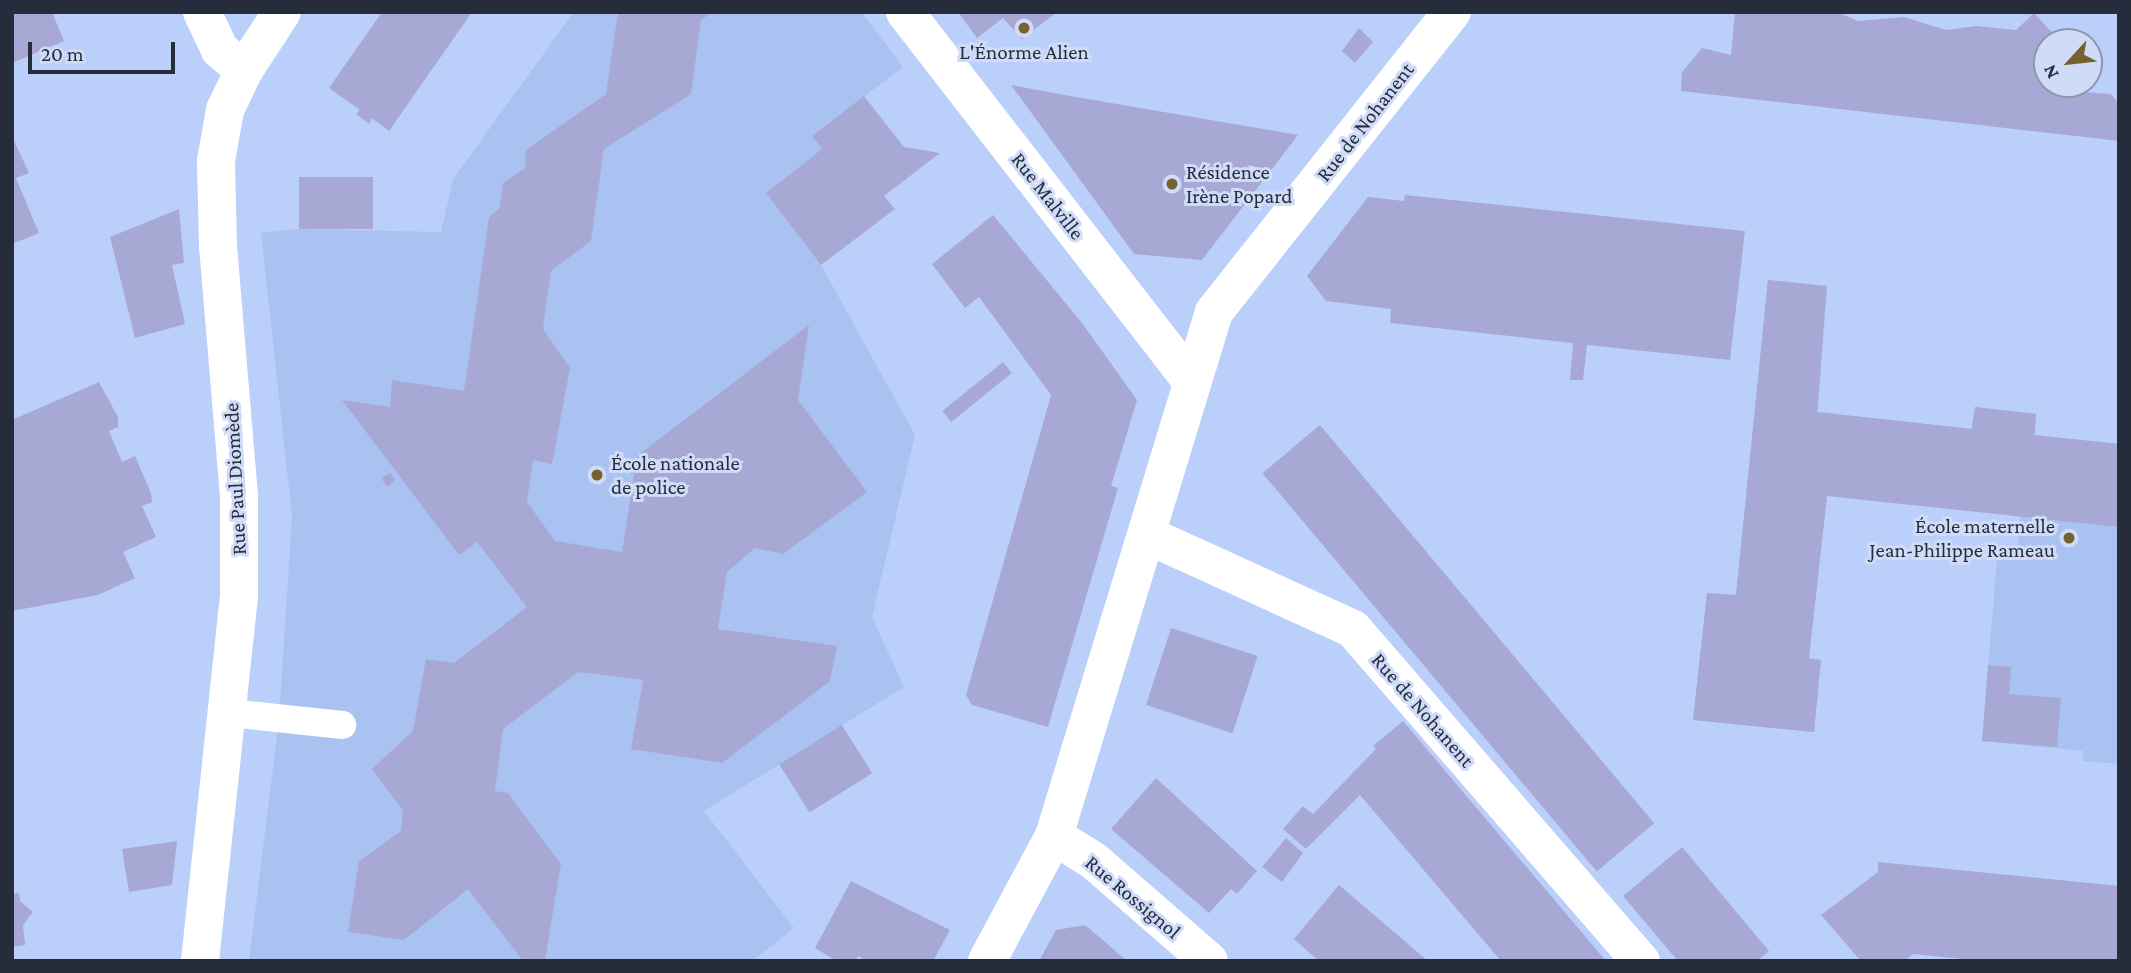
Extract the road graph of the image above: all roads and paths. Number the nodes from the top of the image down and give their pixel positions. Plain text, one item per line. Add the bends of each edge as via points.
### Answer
1 (202, 12) edge
2 (282, 12) edge
3 (905, 12) edge
4 (1452, 12) edge
5 (244, 70) junction
6 (1190, 379) junction
7 (1147, 535) junction
8 (230, 713) junction
9 (342, 725) dead end
10 (1054, 836) junction
11 (200, 961) edge
12 (987, 961) edge
13 (1209, 961) edge
14 (1641, 961) edge

1 - 5 street via 220,50
2 - 5 street, Rue Paul Diomède
3 - 6 street, Rue Malville
4 - 6 street, Rue de Nohanent via 1214,312
5 - 8 street, Rue Paul Diomède via 225,110 216,162 218,245 239,496 239,598
6 - 7 street, Rue de Nohanent
7 - 10 street, Rue de Nohanent
7 - 14 street, Rue de Nohanent via 1353,629
8 - 9 lane
8 - 11 street, Rue Paul Diomède
10 - 12 street, Rue de Nohanent
10 - 13 street, Rue Rossignol via 1094,861

